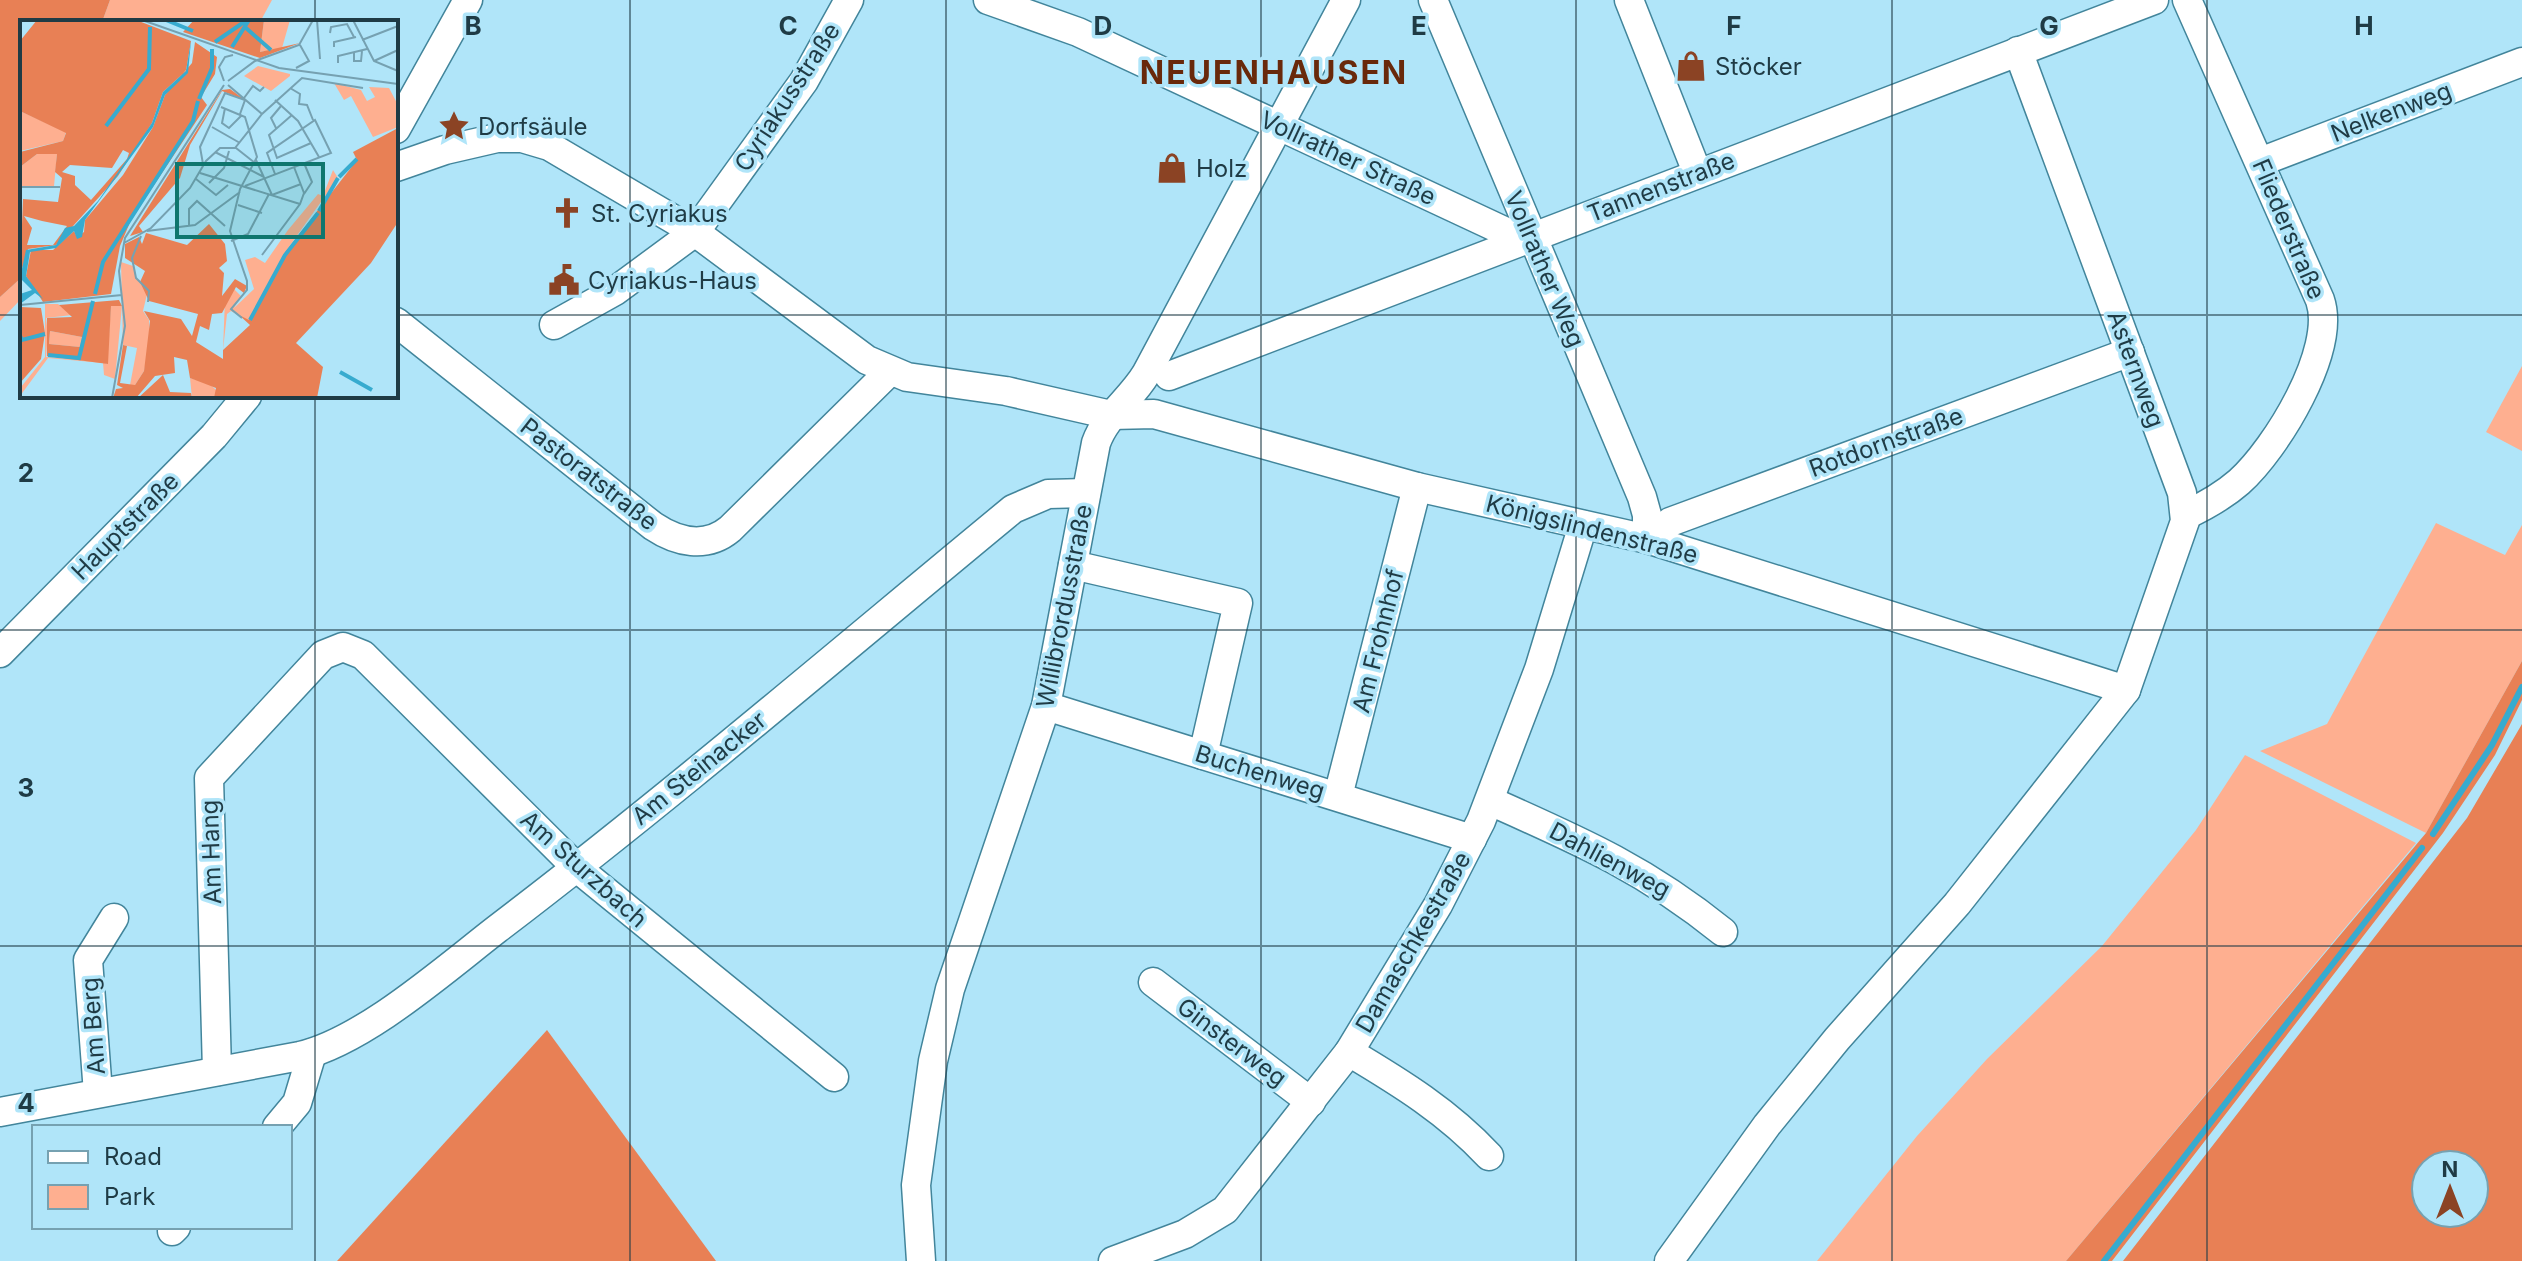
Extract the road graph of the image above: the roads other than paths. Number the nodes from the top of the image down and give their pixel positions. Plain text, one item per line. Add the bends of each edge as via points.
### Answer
1 (849, 0) edge
2 (988, 0) edge
3 (1346, 0) edge
4 (1433, 0) edge
5 (1629, 0) edge
6 (2154, 0) edge
7 (2187, 0) edge
8 (464, 2) edge
9 (2018, 51) junction
10 (2522, 62) edge
11 (398, 125) edge
12 (1279, 125) junction
13 (2260, 162) junction
14 (398, 166) edge
15 (1697, 172) junction
16 (695, 232) junction
17 (1532, 237) junction
18 (398, 324) edge
19 (554, 325) dead end
20 (2130, 352) junction
21 (889, 372) junction
22 (1169, 376) dead end
23 (245, 398) edge
24 (1111, 415) junction
25 (1417, 487) junction
26 (1086, 493) junction
27 (2186, 515) junction
28 (1583, 525) junction
29 (1647, 539) junction
30 (1073, 565) junction
31 (347, 647) joint
32 (0, 653) edge
33 (2126, 690) junction
34 (1046, 706) junction
35 (1203, 755) junction
36 (1338, 796) junction
37 (1490, 801) junction
38 (1472, 839) junction
39 (577, 868) junction
40 (114, 918) dead end
41 (1723, 932) dead end
42 (1153, 982) dead end
43 (1349, 1052) junction
44 (312, 1053) junction
45 (217, 1071) junction
46 (834, 1077) dead end
47 (98, 1093) junction
48 (1311, 1102) junction
49 (0, 1112) edge
50 (279, 1125) edge
51 (1489, 1156) dead end
52 (921, 1261) edge
53 (1113, 1261) edge
54 (1669, 1261) edge

1 - 16 street, Cyriakusstraße via 809,73
2 - 12 street, Vollrather Straße via 1067,27
3 - 12 street, Willibrordusstraße
4 - 17 street, Vollrather Weg
5 - 15 street
6 - 9 street, Tannenstraße
7 - 13 street, Fliederstraße
8 - 11 street
9 - 15 street, Tannenstraße
9 - 20 street, Asternweg
10 - 13 street, Nelkenweg
12 - 17 street, Vollrather Straße via 1506,232
12 - 24 street, Willibrordusstraße via 1146,374
13 - 27 street, Fliederstraße via 2320,300 2323,333 2272,445 2239,482
14 - 16 street, Königslindenstraße via 483,140 533,141 565,154
15 - 17 street, Tannenstraße
16 - 19 street, Cyriakusstraße via 615,291
16 - 21 street, Königslindenstraße
17 - 22 street, Tannenstraße
17 - 29 street, Vollrather Weg via 1642,497
18 - 21 street, Pastoratstraße via 653,526 692,542 717,538 730,529
20 - 27 street, Asternweg
20 - 29 street, Rotdornstraße via 1670,522
21 - 24 street, Königslindenstraße
23 - 32 street, Hauptstraße
24 - 25 street, Königslindenstraße via 1154,414
24 - 26 street, Willibrordusstraße via 1096,443
25 - 28 street, Königslindenstraße
25 - 36 street, Am Frohnhof
26 - 30 street, Willibrordusstraße
26 - 39 street, Am Steinacker via 1048,494 1013,509
27 - 33 street
28 - 29 street, Königslindenstraße
28 - 37 street, Damaschkestraße via 1539,669
29 - 33 street, Königslindenstraße
30 - 34 street, Willibrordusstraße
30 - 35 street via 1238,603
31 - 39 street, Am Sturzbach via 369,660
31 - 45 street, Am Hang via 323,655 209,778
33 - 54 street via 1957,904 1790,1096
34 - 35 street, Buchenweg
34 - 52 street, Willibrordusstraße via 941,1025 918,1159
35 - 36 street, Buchenweg
36 - 38 street, Buchenweg
37 - 38 street, Damaschkestraße
37 - 41 street, Dahlienweg via 1626,863
38 - 43 street, Damaschkestraße
39 - 44 street, Am Steinacker via 415,992
39 - 46 street, Am Sturzbach
40 - 47 street, Am Berg via 88,960
42 - 48 street, Ginsterweg
43 - 48 street, Damaschkestraße
43 - 51 street via 1424,1097
44 - 45 street, Am Steinacker
44 - 50 street via 297,1103
45 - 47 street, Am Steinacker
47 - 49 street, Am Steinacker
48 - 53 street, Damaschkestraße via 1225,1210 1185,1234

